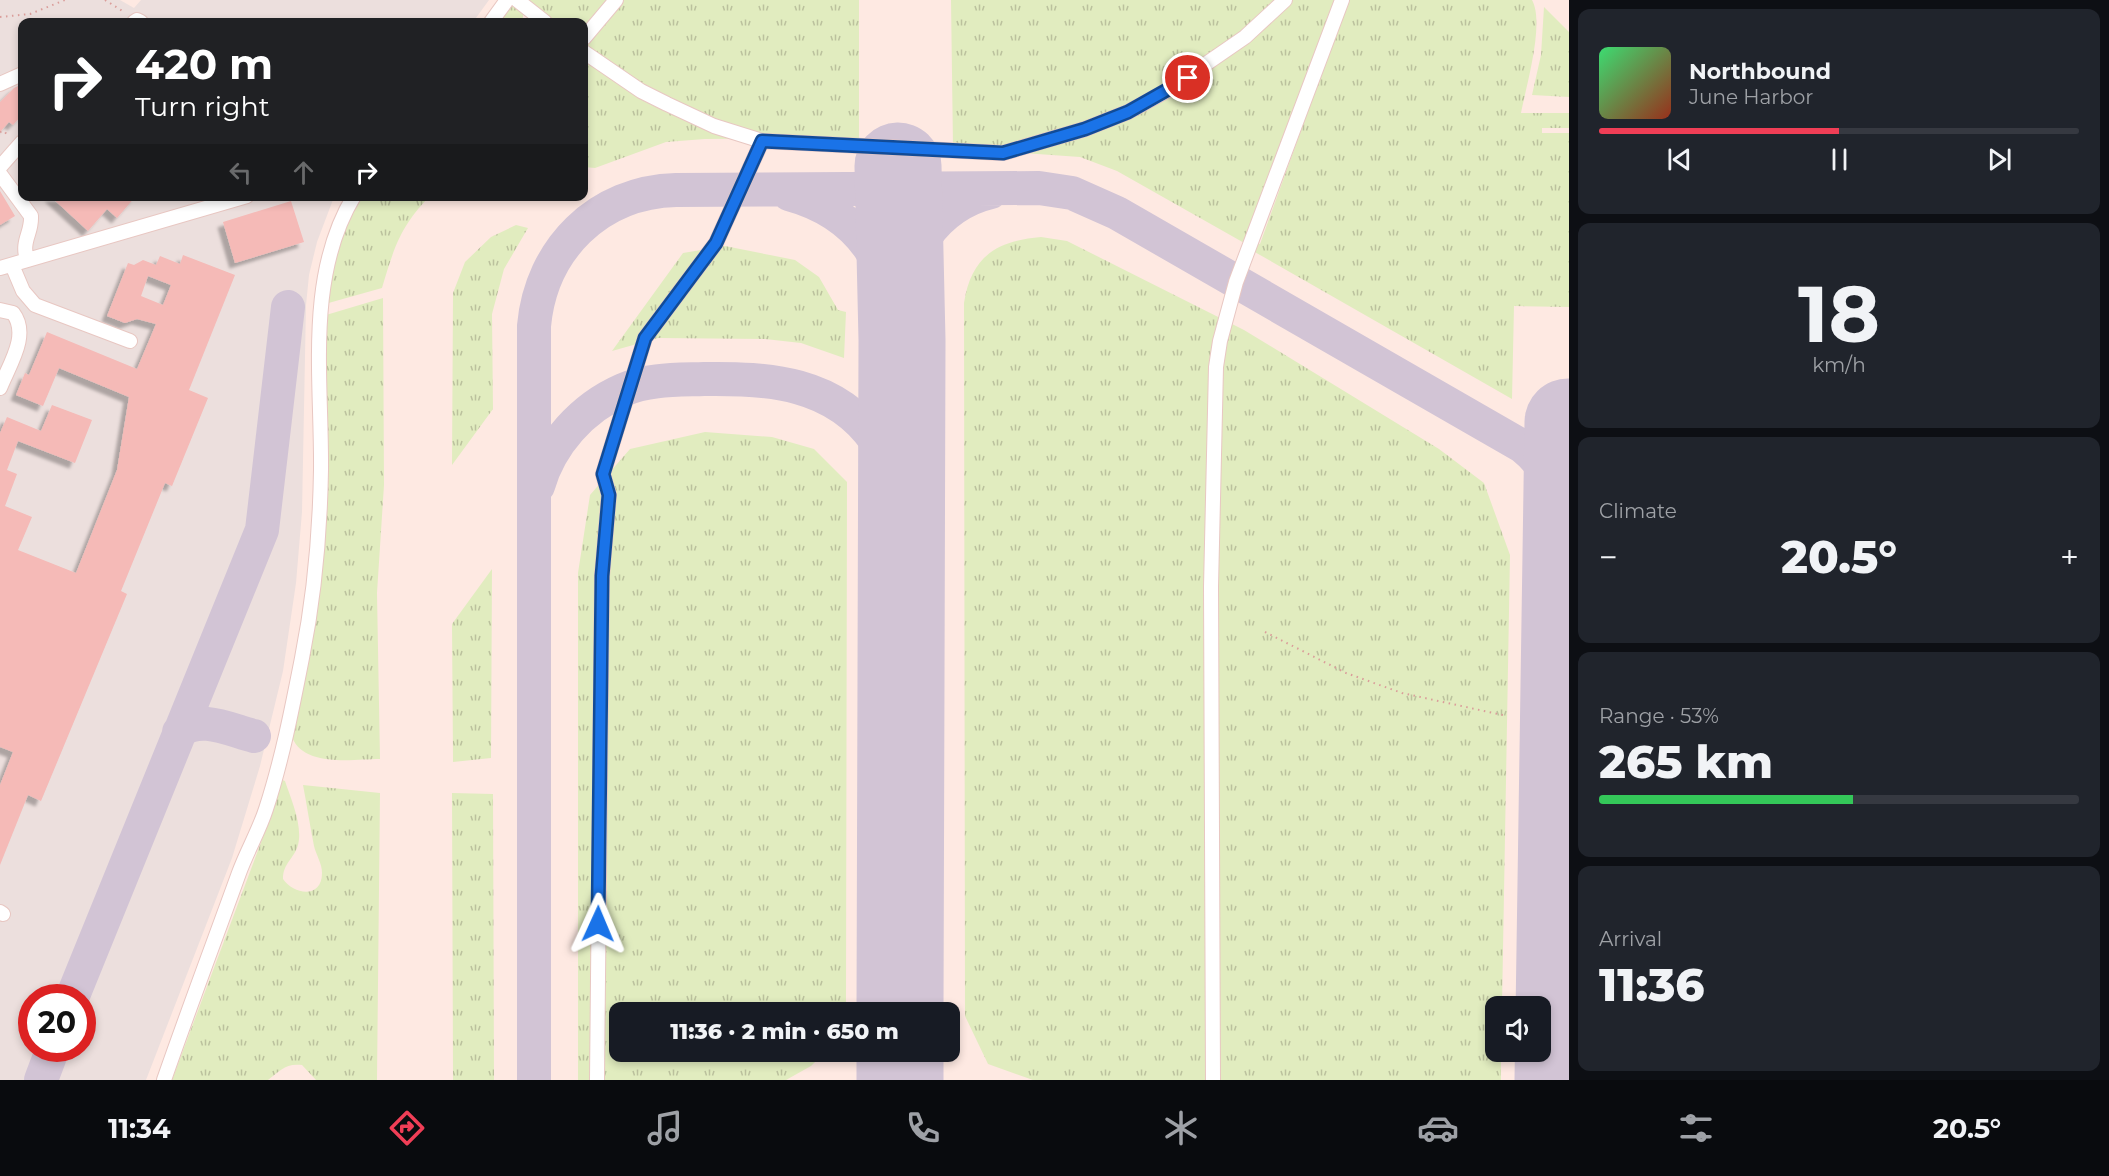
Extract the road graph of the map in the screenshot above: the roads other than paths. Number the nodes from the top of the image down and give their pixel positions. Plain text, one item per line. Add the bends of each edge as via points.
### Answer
1 (507, 0) edge
2 (517, 0) edge
3 (616, 0) edge
4 (1285, 0) edge
5 (1342, 0) edge
6 (494, 18) edge
7 (540, 18) edge
8 (588, 33) edge
9 (588, 55) edge
10 (18, 76) edge
11 (0, 84) edge
12 (762, 141) junction
13 (18, 147) edge
14 (0, 167) edge
15 (0, 174) edge
16 (18, 198) edge
17 (20, 201) edge
18 (230, 201) edge
19 (351, 201) edge
20 (27, 260) junction
21 (6, 266) edge
22 (0, 310) edge
23 (130, 342) dead end
24 (0, 388) edge
25 (164, 1080) edge
26 (597, 1080) edge
27 (1213, 1080) edge

1 - 6 lane
2 - 7 lane
3 - 8 lane
4 - 12 lane via 1245,37 1168,90 1128,112 1003,153
5 - 27 lane via 1236,282 1216,367 1211,587
9 - 12 lane via 667,104 714,126
10 - 11 lane
12 - 26 lane via 716,243 645,338 603,474 609,495 602,576
13 - 14 lane
15 - 16 lane
17 - 20 lane via 31,216 24,246
18 - 20 lane
19 - 25 lane via 326,265 320,347 321,473 313,567 303,654 284,745 265,812
20 - 21 lane
21 - 23 lane via 35,305
22 - 24 lane via 13,313 21,334

